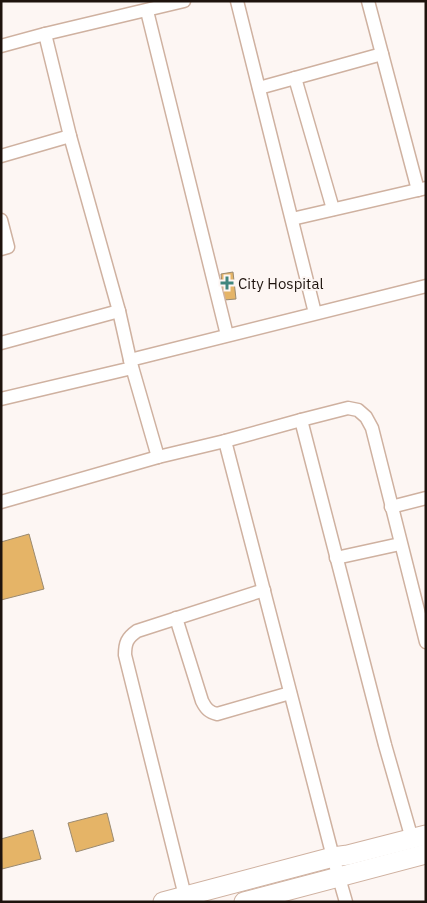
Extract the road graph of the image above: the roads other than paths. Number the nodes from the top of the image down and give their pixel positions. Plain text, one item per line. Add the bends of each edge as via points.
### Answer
1 (184, 1) edge
2 (237, 1) edge
3 (368, 1) edge
4 (147, 11) junction
5 (45, 34) junction
6 (1, 46) edge
7 (382, 54) junction
8 (295, 78) junction
9 (259, 88) junction
10 (70, 136) junction
11 (1, 156) edge
12 (422, 189) edge
13 (334, 210) junction
14 (292, 219) junction
15 (1, 220) edge
16 (1, 249) edge
17 (426, 286) edge
18 (119, 311) junction
19 (315, 313) junction
20 (227, 336) junction
21 (1, 343) edge
22 (131, 364) junction
23 (1, 399) edge
24 (301, 420) junction
25 (225, 442) junction
26 (158, 457) junction
27 (426, 498) edge
28 (1, 502) edge
29 (391, 507) junction
30 (400, 544) junction
31 (336, 558) junction
32 (264, 590) junction
33 (176, 618) junction
34 (426, 642) edge
35 (290, 693) junction
36 (419, 837) edge
37 (426, 854) edge
38 (333, 857) junction
39 (339, 877) junction
40 (185, 896) junction
41 (163, 902) edge
42 (244, 902) edge
43 (346, 902) edge

1 - 4 street
2 - 9 street
3 - 7 street
4 - 5 street
4 - 20 street
5 - 6 street
5 - 10 street
7 - 8 street
7 - 12 street
8 - 9 street
8 - 13 street
9 - 14 street
10 - 11 street
10 - 18 street
12 - 13 street
13 - 14 street
14 - 19 street
15 - 16 street via 8,247
17 - 19 street
18 - 21 street
18 - 22 street
19 - 20 street
20 - 22 street
22 - 23 street
22 - 26 street
24 - 25 street
24 - 29 street via 348,408 358,410 372,428
24 - 31 street
25 - 26 street
25 - 32 street
26 - 28 street
27 - 29 street
29 - 30 street
30 - 31 street
30 - 34 street
31 - 36 street via 385,745
32 - 33 street
32 - 35 street
33 - 35 street via 202,701 210,713 217,714
33 - 40 street via 128,637 125,655
35 - 38 street
36 - 38 street
37 - 39 street
38 - 39 street
38 - 40 street
39 - 42 street
39 - 43 street
40 - 41 street

